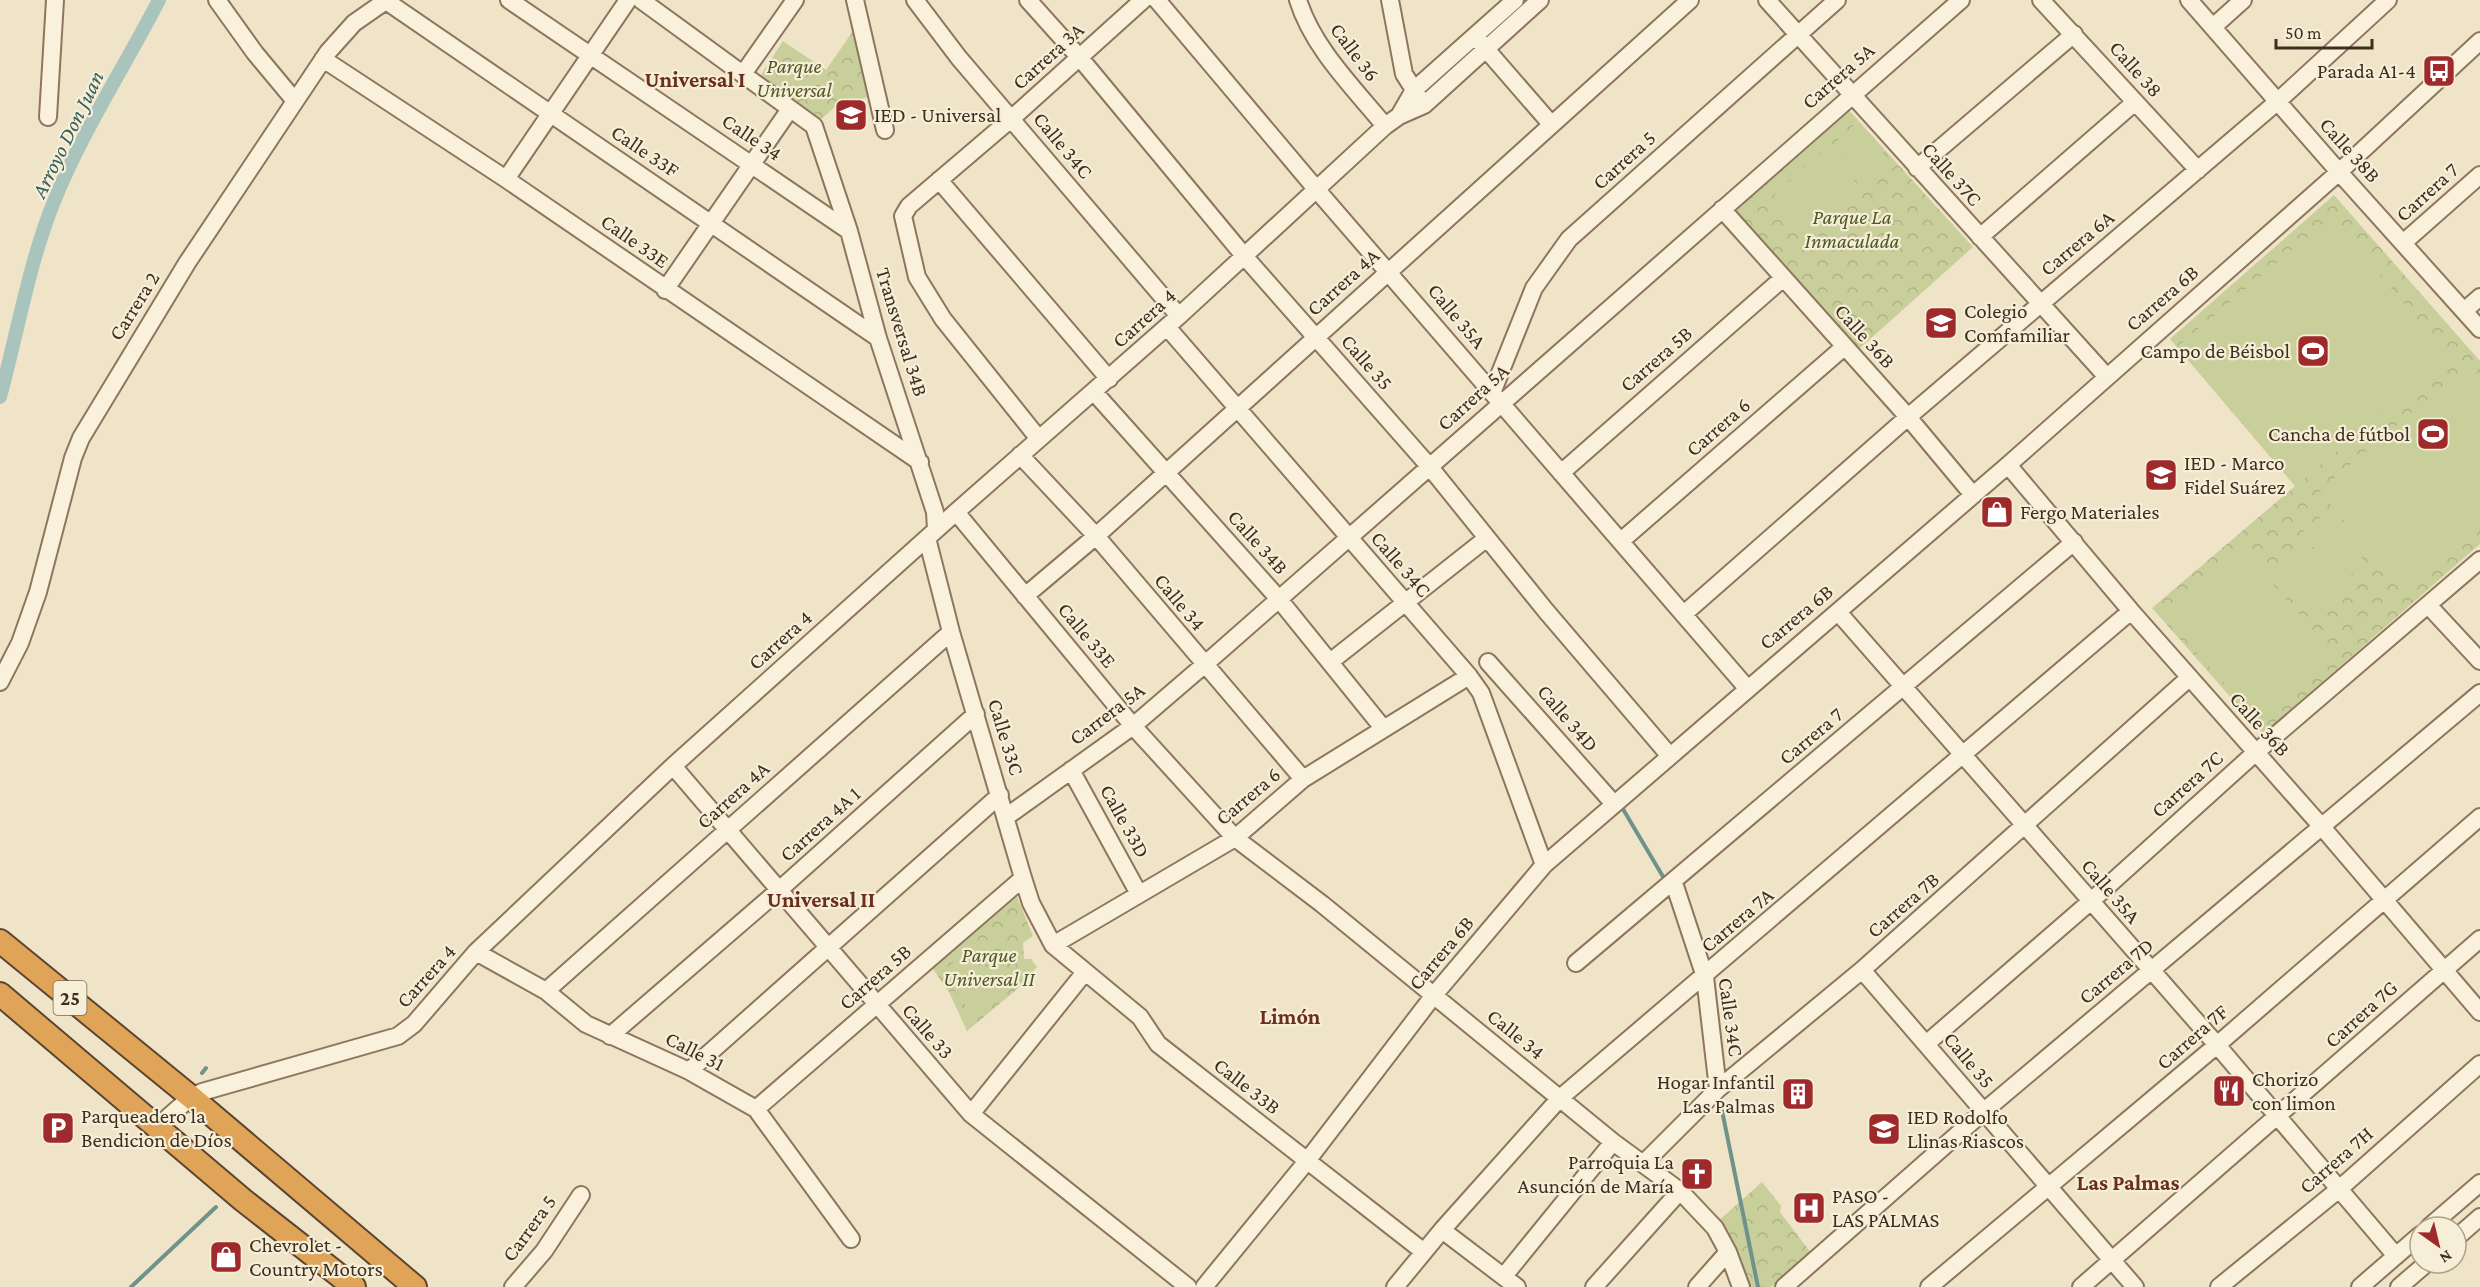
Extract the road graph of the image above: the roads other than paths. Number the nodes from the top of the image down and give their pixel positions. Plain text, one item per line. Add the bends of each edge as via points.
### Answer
1 (55, 0) edge
2 (217, 0) edge
3 (387, 0) edge
4 (509, 0) edge
5 (628, 0) edge
6 (641, 0) edge
7 (795, 0) edge
8 (855, 0) edge
9 (915, 0) edge
10 (1028, 0) edge
11 (1143, 0) edge
12 (1157, 0) edge
13 (1298, 0) edge
14 (1390, 0) edge
15 (1515, 0) edge
16 (1540, 0) edge
17 (1690, 0) edge
18 (1767, 0) edge
19 (1837, 0) edge
20 (1961, 0) edge
21 (2041, 0) edge
22 (2189, 0) edge
23 (2243, 0) edge
24 (2388, 0) edge
25 (2213, 27) junction
26 (2074, 34) junction
27 (1474, 36) junction
28 (1798, 36) junction
29 (2480, 41) edge
30 (1486, 49) junction
31 (591, 56) junction
32 (1080, 58) junction
33 (323, 59) junction
34 (743, 74) junction
35 (1414, 90) junction
36 (1850, 95) junction
37 (295, 101) junction
38 (2135, 102) junction
39 (2277, 102) junction
40 (1424, 105) junction
41 (790, 109) junction
42 (550, 113) junction
43 (1399, 116) junction
44 (48, 117) dead end
45 (1011, 119) junction
46 (1551, 124) junction
47 (1385, 126) junction
48 (885, 130) dead end
49 (752, 163) junction
50 (1917, 168) junction
51 (2198, 170) junction
52 (2338, 172) junction
53 (2480, 175) edge
54 (506, 179) junction
55 (939, 180) junction
56 (1317, 190) junction
57 (1722, 209) junction
58 (710, 223) junction
59 (849, 231) junction
60 (1980, 237) junction
61 (2403, 243) junction
62 (1245, 257) junction
63 (1389, 271) junction
64 (1782, 279) junction
65 (665, 290) junction
66 (2480, 297) edge
67 (2041, 303) junction
68 (2464, 311) junction
69 (1173, 322) junction
70 (2480, 328) edge
71 (1315, 337) junction
72 (878, 338) junction
73 (1844, 347) junction
74 (2107, 377) junction
75 (1108, 379) junction
76 (1094, 392) junction
77 (1496, 398) junction
78 (1237, 407) junction
79 (1908, 417) junction
80 (1039, 439) junction
81 (1020, 455) junction
82 (920, 462) junction
83 (2008, 465) junction
84 (1429, 466) junction
85 (1165, 471) junction
86 (1561, 473) junction
87 (1973, 495) junction
88 (956, 512) junction
89 (931, 534) junction
90 (1096, 536) junction
91 (1348, 538) junction
92 (1487, 538) junction
93 (1621, 541) junction
94 (2074, 542) junction
95 (2480, 560) edge
96 (1025, 596) junction
97 (1278, 597) junction
98 (1406, 604) junction
99 (2428, 605) junction
100 (2131, 611) junction
101 (1838, 612) junction
102 (1685, 614) junction
103 (951, 632) junction
104 (1330, 662) junction
105 (1488, 662) dead end
106 (2480, 662) edge
107 (1204, 665) junction
108 (1469, 676) junction
109 (2189, 678) junction
110 (0, 682) edge
111 (1747, 687) junction
112 (1904, 687) junction
113 (2480, 693) edge
114 (976, 714) junction
115 (1132, 726) junction
116 (1383, 728) junction
117 (2255, 753) junction
118 (1964, 754) junction
119 (1669, 755) junction
120 (673, 766) junction
121 (1071, 770) junction
122 (1303, 779) junction
123 (1000, 795) junction
124 (1614, 804) junction
125 (1006, 817) junction
126 (2480, 817) edge
127 (2025, 827) junction
128 (2322, 827) junction
129 (726, 831) junction
130 (1235, 838) junction
131 (1544, 865) junction
132 (1023, 879) junction
133 (1674, 883) junction
134 (778, 891) junction
135 (1139, 894) junction
136 (2383, 899) junction
137 (2090, 903) junction
138 (2480, 939) edge
139 (0, 941) edge
140 (1053, 945) junction
141 (827, 949) junction
142 (476, 952) junction
143 (1576, 963) dead end
144 (1862, 970) junction
145 (2151, 970) junction
146 (2444, 970) junction
147 (1086, 972) junction
148 (1705, 977) junction
149 (546, 991) junction
150 (0, 994) edge
151 (1434, 995) junction
152 (876, 1005) junction
153 (2480, 1012) edge
154 (610, 1036) junction
155 (1926, 1044) junction
156 (2217, 1045) junction
157 (2480, 1064) edge
158 (689, 1071) junction
159 (1718, 1089) junction
160 (191, 1097) junction
161 (1560, 1098) junction
162 (756, 1109) junction
163 (1983, 1112) junction
164 (971, 1114) junction
165 (2279, 1117) junction
166 (157, 1127) junction
167 (1613, 1142) junction
168 (1306, 1161) junction
169 (1644, 1164) junction
170 (2480, 1184) edge
171 (2049, 1188) junction
172 (2338, 1190) junction
173 (1680, 1191) junction
174 (581, 1195) dead end
175 (2443, 1215) edge
176 (2480, 1217) edge
177 (2468, 1228) edge
178 (1442, 1230) junction
179 (851, 1239) dead end
180 (2408, 1246) edge
181 (1424, 1252) junction
182 (1728, 1252) junction
183 (2396, 1256) junction
184 (2112, 1260) junction
185 (2413, 1275) edge
186 (1510, 1282) edge
187 (354, 1287) edge
188 (415, 1287) edge
189 (513, 1287) edge
190 (1188, 1287) edge
191 (1204, 1287) edge
192 (1395, 1287) edge
193 (1594, 1287) edge
194 (1696, 1287) edge
195 (1741, 1287) edge
196 (1784, 1287) edge
197 (1929, 1287) edge
198 (2081, 1287) edge
199 (2136, 1287) edge
200 (2219, 1287) edge
201 (2360, 1287) edge
202 (2399, 1287) edge

1 - 44 street
2 - 37 street
3 - 33 street, Carrera 2 via 354,23
3 - 42 street, Calle 33F
4 - 31 street, Calle 34
5 - 31 street
6 - 34 street
7 - 34 street
8 - 48 street
9 - 45 street, Calle 34C
10 - 32 street, Calle 35
11 - 32 street, Carrera 3A
12 - 56 street, Calle 35A
13 - 47 street, Calle 36 via 1305,23
14 - 35 street via 1404,74
15 - 27 street, Carrera 4
16 - 30 street, Carrera 4
17 - 46 street, Carrera 4A
18 - 28 street, Calle 37C
19 - 28 street, Carrera 5
20 - 36 street, Carrera 5A
21 - 26 street, Calle 38
22 - 25 street, Calle 38B
23 - 25 street
24 - 39 street, Carrera 6A
25 - 39 street, Calle 38B
26 - 38 street, Calle 38
26 - 50 street
27 - 30 street
27 - 35 street, Carrera 4
28 - 36 street, Calle 37C
28 - 77 street, Carrera 5 via 1569,239 1534,288
29 - 52 street, Carrera 6B
30 - 40 street, Carrera 4
30 - 46 street
31 - 42 street
31 - 49 street, Calle 34
32 - 45 street, Carrera 3A
32 - 62 street, Calle 35
33 - 37 street, Carrera 2
33 - 54 street, Calle 33E
34 - 41 street
35 - 40 street
35 - 43 street, Carrera 4
36 - 50 street, Calle 37C
36 - 57 street, Carrera 5A
37 - 110 street, Carrera 2 via 187,263 81,438 29,620
38 - 51 street, Calle 38
38 - 60 street
39 - 51 street, Carrera 6A
39 - 52 street, Calle 38B
40 - 43 street, Carrera 4
41 - 49 street
41 - 59 street, Transversal 34B via 814,126
42 - 54 street
42 - 58 street, Calle 33F
43 - 47 street, Carrera 4
45 - 55 street, Carrera 3A
45 - 69 street, Calle 34C
46 - 63 street, Carrera 4A
47 - 56 street, Carrera 4
49 - 58 street
49 - 59 street, Calle 34
50 - 60 street, Calle 37C
51 - 67 street, Carrera 6A
52 - 61 street, Calle 38B
52 - 74 street, Carrera 6B
53 - 61 street, Carrera 7
54 - 65 street, Calle 33E
55 - 75 street
55 - 80 street, Carrera 3A via 903,216 917,277 943,319
56 - 62 street, Carrera 4
56 - 63 street, Calle 35A
57 - 64 street, Calle 36B
57 - 77 street, Carrera 5A
58 - 65 street
58 - 72 street, Calle 33F
59 - 72 street, Transversal 34B
60 - 67 street, Calle 37C
61 - 68 street, Calle 38B
62 - 69 street, Carrera 4
62 - 71 street, Calle 35
63 - 71 street, Carrera 4A
63 - 77 street, Calle 35A
64 - 73 street, Calle 36B
64 - 86 street, Carrera 5B
65 - 82 street, Calle 33E
66 - 68 street
67 - 74 street, Calle 37C
67 - 79 street, Carrera 6A
68 - 70 street, Calle 38B
69 - 75 street, Carrera 4
69 - 78 street, Calle 34C
71 - 78 street, Carrera 4A
71 - 84 street, Calle 35
72 - 82 street, Transversal 34B
73 - 79 street, Calle 36B
73 - 93 street, Carrera 6
74 - 83 street, Carrera 6B
75 - 76 street, Carrera 4
76 - 80 street, Carrera 4
76 - 85 street, Calle 34B
77 - 84 street, Carrera 5A
77 - 86 street, Calle 35A
78 - 85 street, Carrera 4A
78 - 91 street, Calle 34C
79 - 87 street, Calle 36B
79 - 102 street, Carrera 6A
80 - 81 street, Carrera 4
81 - 88 street, Carrera 4
81 - 90 street, Calle 34
82 - 89 street, Transversal 34B via 935,512
83 - 87 street, Carrera 6B
83 - 94 street, Calle 36B
84 - 91 street, Carrera 5A
84 - 92 street, Calle 35
85 - 90 street, Carrera 4A
85 - 97 street, Calle 34B
86 - 93 street, Calle 35A
87 - 101 street, Carrera 6B
88 - 89 street, Carrera 4
88 - 96 street, Calle 33E
89 - 103 street, Calle 33C
89 - 120 street, Carrera 4
90 - 96 street, Carrera 4A
90 - 107 street, Calle 34
91 - 97 street, Carrera 5A
91 - 98 street, Calle 34C
92 - 98 street
92 - 119 street, Calle 35
93 - 102 street, Calle 35A
94 - 100 street, Calle 36B
94 - 112 street, Carrera 7
95 - 99 street, Carrera 7C
96 - 115 street, Calle 33E
97 - 104 street, Calle 34B
97 - 107 street, Carrera 5A
98 - 104 street
98 - 108 street, Calle 34C
99 - 106 street
99 - 117 street, Carrera 7C
100 - 109 street, Calle 36B
100 - 118 street, Carrera 7A
101 - 111 street, Carrera 6B
101 - 112 street, Calle 35A
102 - 111 street, Calle 35A
103 - 114 street, Calle 33C
103 - 129 street, Carrera 4A
104 - 116 street, Calle 34B
105 - 124 street, Calle 34D
107 - 115 street, Carrera 5A
107 - 122 street, Calle 34
108 - 116 street, Carrera 6
108 - 131 street, Calle 34C via 1481,693
109 - 117 street, Calle 36B
109 - 127 street, Carrera 7B
111 - 119 street, Carrera 6B
112 - 118 street, Calle 35A
112 - 133 street, Carrera 7
113 - 128 street, Carrera 7D
114 - 123 street, Calle 33C
114 - 134 street, Carrera 4A 1
115 - 121 street, Carrera 5A
115 - 130 street, Calle 33E
116 - 122 street, Carrera 6
117 - 128 street, Calle 36B
117 - 137 street, Carrera 7C
118 - 127 street, Calle 35A
118 - 148 street, Carrera 7A
119 - 124 street, Carrera 6B
120 - 129 street, Calle 33
120 - 142 street, Carrera 4
121 - 125 street, Carrera 5A
121 - 135 street, Calle 33D
122 - 130 street, Carrera 6
123 - 125 street, Calle 33C
123 - 141 street
124 - 131 street, Carrera 6B
125 - 132 street, Calle 33C
126 - 136 street, Carrera 7F
127 - 137 street, Calle 35A
127 - 144 street, Carrera 7B
128 - 136 street, Calle 36B
128 - 145 street, Carrera 7D
129 - 134 street, Calle 33
129 - 149 street, Carrera 4A
130 - 135 street, Carrera 6
130 - 151 street, Calle 34
131 - 151 street, Carrera 6B
132 - 140 street, Calle 33C via 1030,903
132 - 152 street, Carrera 5B
133 - 143 street, Carrera 7
133 - 148 street, Calle 34C
134 - 141 street, Calle 33
134 - 154 street, Carrera 4A 1
135 - 140 street, Carrera 6
136 - 146 street, Calle 36B
136 - 156 street, Carrera 7F
137 - 145 street, Calle 35A
137 - 155 street, Carrera 7C
138 - 146 street, Carrera 7G
139 - 160 highway, 25
140 - 147 street, Calle 33B
141 - 152 street, Calle 33
141 - 158 street
142 - 149 street, Calle 31
142 - 160 street, Carrera 4 via 414,1024 398,1036
144 - 155 street, Calle 35
144 - 159 street, Carrera 7B
145 - 156 street, Calle 35A
145 - 163 street, Carrera 7D
146 - 153 street, Calle 36B
146 - 165 street, Carrera 7G
147 - 164 street
147 - 168 street, Calle 33B via 1140,1017 1158,1044
148 - 159 street, Calle 34C
148 - 161 street, Carrera 7A
149 - 154 street, Calle 31 via 586,1024
150 - 166 highway, 25
151 - 161 street, Calle 34
151 - 168 street, Carrera 6B
152 - 162 street, Carrera 5B
152 - 164 street, Calle 33
154 - 158 street, Calle 31
155 - 163 street, Calle 35
156 - 165 street, Calle 35A
156 - 171 street, Carrera 7F
157 - 172 street, Carrera 7H
158 - 162 street, Calle 31
159 - 169 street, Carrera 7B
160 - 166 street, Carrera 4
160 - 188 highway, 25
161 - 167 street, Calle 34
161 - 178 street, Carrera 7A
162 - 179 street, Calle 31
163 - 171 street, Calle 35
163 - 196 street, Carrera 7D
164 - 190 street, Calle 33
165 - 172 street, Calle 35A
165 - 184 street, Carrera 7G
166 - 187 highway, 25
167 - 169 street, Calle 34
167 - 186 street
168 - 181 street, Calle 33B
168 - 191 street, Carrera 6B
169 - 173 street, Calle 34
170 - 175 street
171 - 184 street, Calle 35
171 - 197 street, Carrera 7F
172 - 183 street, Calle 35A
172 - 200 street, Carrera 7H
173 - 182 street, Calle 34 via 1715,1228
173 - 193 street
174 - 189 street, Carrera 5 via 544,1251
176 - 177 street
178 - 181 street, Carrera 7A
178 - 186 street
180 - 183 street
181 - 192 street, Carrera 7A
182 - 194 street
182 - 195 street, Calle 34
183 - 201 street
184 - 198 street, Carrera 7G
184 - 199 street, Calle 35
185 - 202 street

